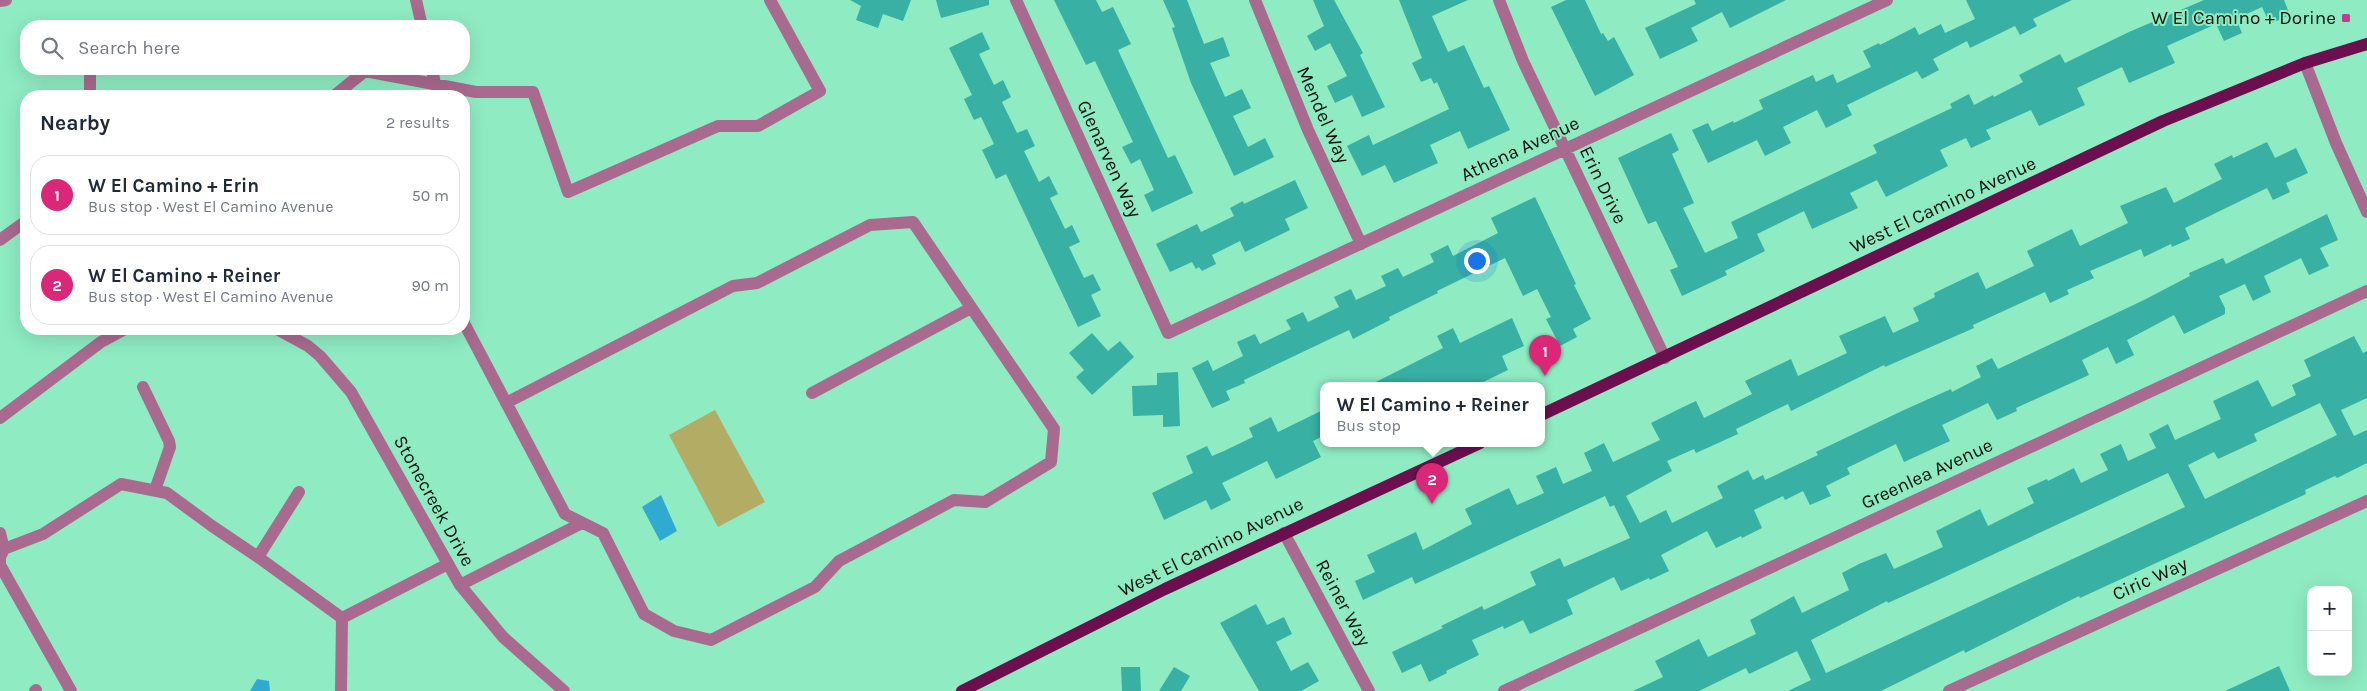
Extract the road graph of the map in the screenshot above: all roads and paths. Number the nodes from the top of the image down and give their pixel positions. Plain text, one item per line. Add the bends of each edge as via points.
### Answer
1 (416, 0) edge
2 (770, 0) edge
3 (1016, 0) edge
4 (1255, 0) edge
5 (1499, 0) edge
6 (1887, 0) edge
7 (421, 20) edge
8 (2367, 44) edge
9 (2305, 63) junction
10 (90, 75) edge
11 (360, 75) edge
12 (387, 75) edge
13 (433, 75) edge
14 (435, 84) junction
15 (90, 90) edge
16 (341, 90) edge
17 (466, 90) edge
18 (470, 91) edge
19 (1565, 149) junction
20 (2367, 212) edge
21 (20, 225) edge
22 (0, 240) edge
23 (1361, 244) junction
24 (2367, 292) edge
25 (971, 308) junction
26 (1168, 333) joint
27 (470, 334) edge
28 (114, 335) edge
29 (287, 335) edge
30 (1665, 358) junction
31 (144, 387) dead end
32 (812, 393) dead end
33 (506, 403) junction
34 (1545, 413) edge
35 (0, 418) edge
36 (1471, 447) edge
37 (155, 490) junction
38 (299, 492) dead end
39 (2367, 501) edge
40 (582, 523) junction
41 (1284, 533) junction
42 (0, 534) edge
43 (4, 549) junction
44 (258, 557) junction
45 (448, 564) junction
46 (460, 585) junction
47 (342, 618) junction
48 (71, 691) edge
49 (341, 691) edge
50 (564, 691) edge
51 (962, 691) edge
52 (1369, 691) edge
53 (1504, 691) edge
54 (1949, 691) edge

1 - 7 street
2 - 18 street via 820,91 758,126 718,126 568,192 533,92
3 - 26 street, Glenarven Way
4 - 23 street, Mendel Way via 1293,96
5 - 19 street, Erin Drive
6 - 19 street, Athena Avenue
8 - 9 main road, West El Camino Avenue
9 - 20 street
9 - 30 main road, West El Camino Avenue via 2163,121
10 - 15 street
11 - 16 street
12 - 14 street
13 - 14 street
14 - 17 street
19 - 23 street, Athena Avenue
19 - 30 street, Erin Drive
21 - 22 street
23 - 26 street, Athena Avenue
24 - 53 street, Greenlea Avenue
25 - 32 street
25 - 33 street via 913,222 870,225 757,283 733,286
25 - 40 street via 1054,429 1050,462 985,502 954,500 839,561 815,587 711,640 674,631 644,614 603,533
27 - 33 street
28 - 35 street
29 - 45 street, Stonecreek Drive via 320,356 351,392
30 - 34 main road, West El Camino Avenue
31 - 37 street via 170,447
33 - 40 street via 565,514
36 - 41 main road, West El Camino Avenue
37 - 43 street via 121,484 43,534
37 - 44 street via 167,493
38 - 44 street
39 - 54 street, Ciric Way
40 - 46 street
41 - 51 main road, West El Camino Avenue
41 - 52 street, Reiner Way
42 - 43 street
43 - 48 street via 0,565
44 - 47 street
45 - 46 street, Stonecreek Drive
45 - 47 street
46 - 50 street, Stonecreek Drive via 503,637
47 - 49 street

